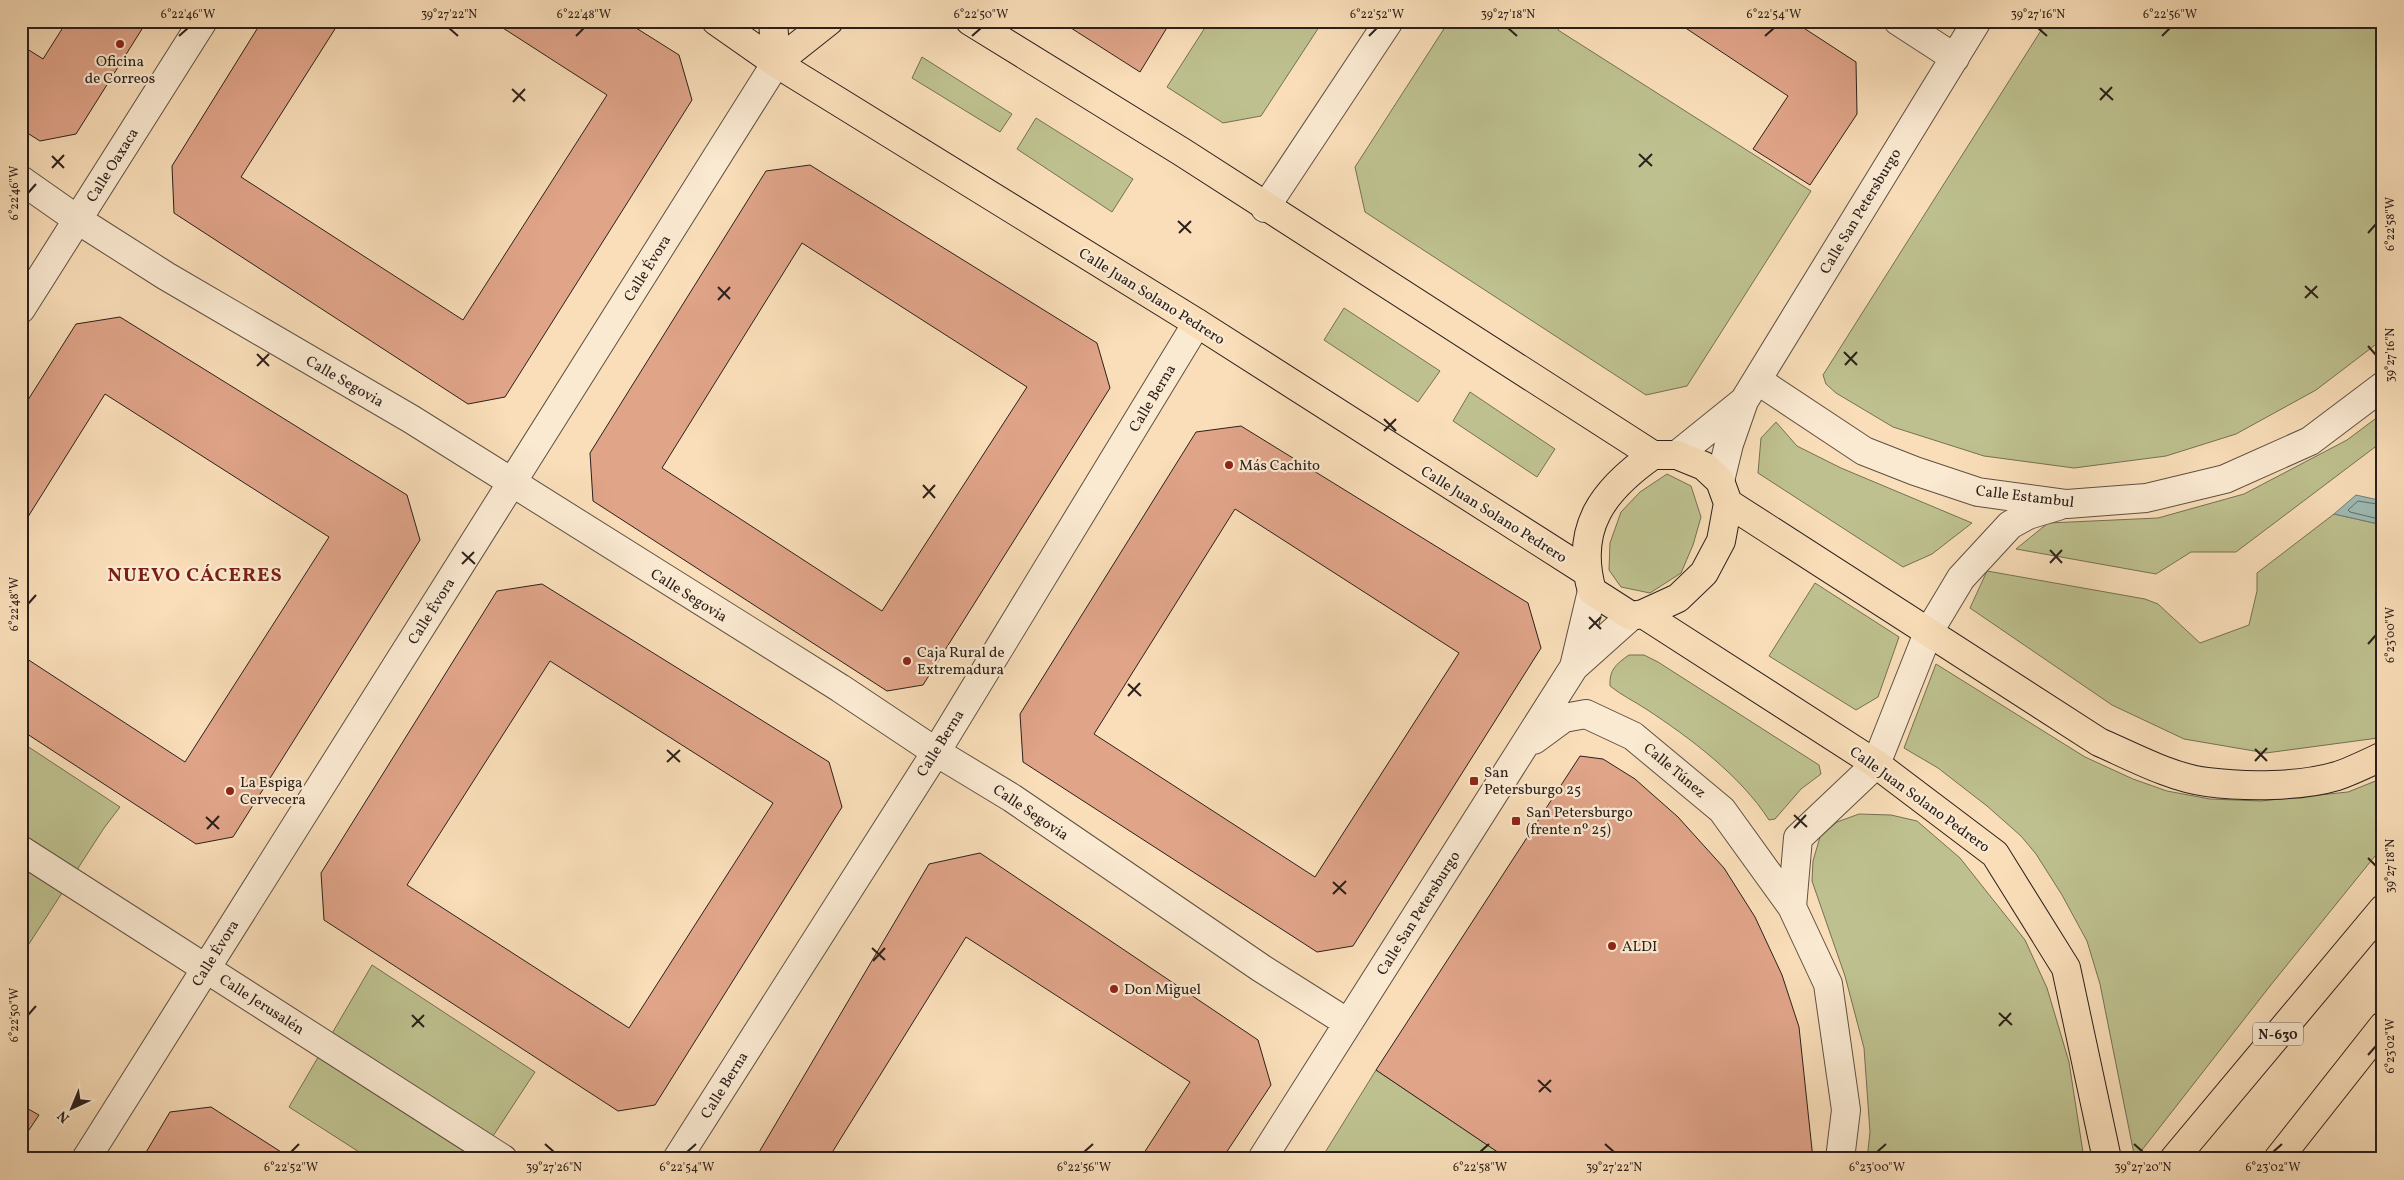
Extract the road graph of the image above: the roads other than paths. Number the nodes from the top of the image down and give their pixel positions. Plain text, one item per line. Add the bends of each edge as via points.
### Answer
1 (203, 21) edge
2 (716, 21) edge
3 (773, 21) edge
4 (829, 21) edge
5 (970, 21) edge
6 (1389, 21) edge
7 (1898, 21) edge
8 (1978, 21) edge
9 (1955, 58) junction
10 (776, 63) junction
11 (21, 180) edge
12 (1265, 208) junction
13 (78, 220) junction
14 (21, 309) edge
15 (1197, 323) junction
16 (2383, 386) edge
17 (1751, 390) junction
18 (1665, 455) junction
19 (512, 483) junction
20 (1724, 492) junction
21 (2067, 504) junction
22 (1590, 582) junction
23 (1637, 615) junction
24 (1928, 633) junction
25 (1574, 667) junction
26 (1522, 750) junction
27 (936, 752) junction
28 (2383, 756) edge
29 (1876, 764) junction
30 (21, 850) edge
31 (1792, 907) junction
32 (2383, 909) edge
33 (205, 968) junction
34 (1348, 1023) junction
35 (2383, 1026) edge
36 (86, 1159) edge
37 (503, 1159) edge
38 (677, 1159) edge
39 (1262, 1159) edge
40 (1840, 1159) edge
41 (2107, 1159) edge
42 (2174, 1159) edge
43 (2278, 1159) edge

1 - 13 street, Calle Oaxaca
2 - 10 main road, Calle Juan Solano Pedrero
3 - 10 main road
4 - 10 main road, Calle Évora
5 - 12 main road via 1182,152
6 - 12 street
7 - 9 street
8 - 9 street, Calle San Petersburgo
9 - 17 street, Calle San Petersburgo
10 - 15 main road, Calle Juan Solano Pedrero
10 - 19 street, Calle Évora
11 - 13 street, Calle Segovia
12 - 18 main road
13 - 14 street, Calle Oaxaca
13 - 19 street, Calle Segovia
15 - 22 main road, Calle Juan Solano Pedrero via 1534,540
15 - 27 street, Calle Berna
16 - 21 street, Calle Estambul via 2310,441 2225,479 2146,498
17 - 18 street, Calle San Petersburgo
17 - 20 street, Calle San Petersburgo via 1729,444
17 - 21 street, Calle Estambul via 1864,451 1915,471 1978,492
18 - 20 main road via 1704,466
18 - 22 main road via 1627,474 1601,503 1588,538
19 - 27 street, Calle Segovia via 840,688
19 - 33 street, Calle Évora
20 - 23 main road via 1721,542 1704,572 1678,598
20 - 24 main road
21 - 24 street via 2028,515 2010,525 1961,578
22 - 23 main road
22 - 25 street, Calle San Petersburgo
23 - 25 street, Calle San Petersburgo
23 - 29 main road, Calle Juan Solano Pedrero
24 - 28 main road via 2099,742 2154,767 2206,782 2305,782 2336,776
24 - 29 street
25 - 26 street, Calle San Petersburgo
26 - 31 street, Calle Túnez via 1564,718 1586,714 1633,736 1722,810
26 - 34 street, Calle San Petersburgo
27 - 34 street, Calle Segovia via 1012,798 1260,968
27 - 38 street, Calle Berna
29 - 31 street via 1798,838
29 - 41 main road, Calle Juan Solano Pedrero via 1995,854 2066,968
30 - 33 street, Calle Jerusalén
31 - 40 street, Calle Túnez via 1828,984 1846,1110
32 - 42 main road, N-630
33 - 36 street, Calle Évora
33 - 37 street, Calle Jerusalén
34 - 39 street, Calle San Petersburgo
35 - 43 main road

